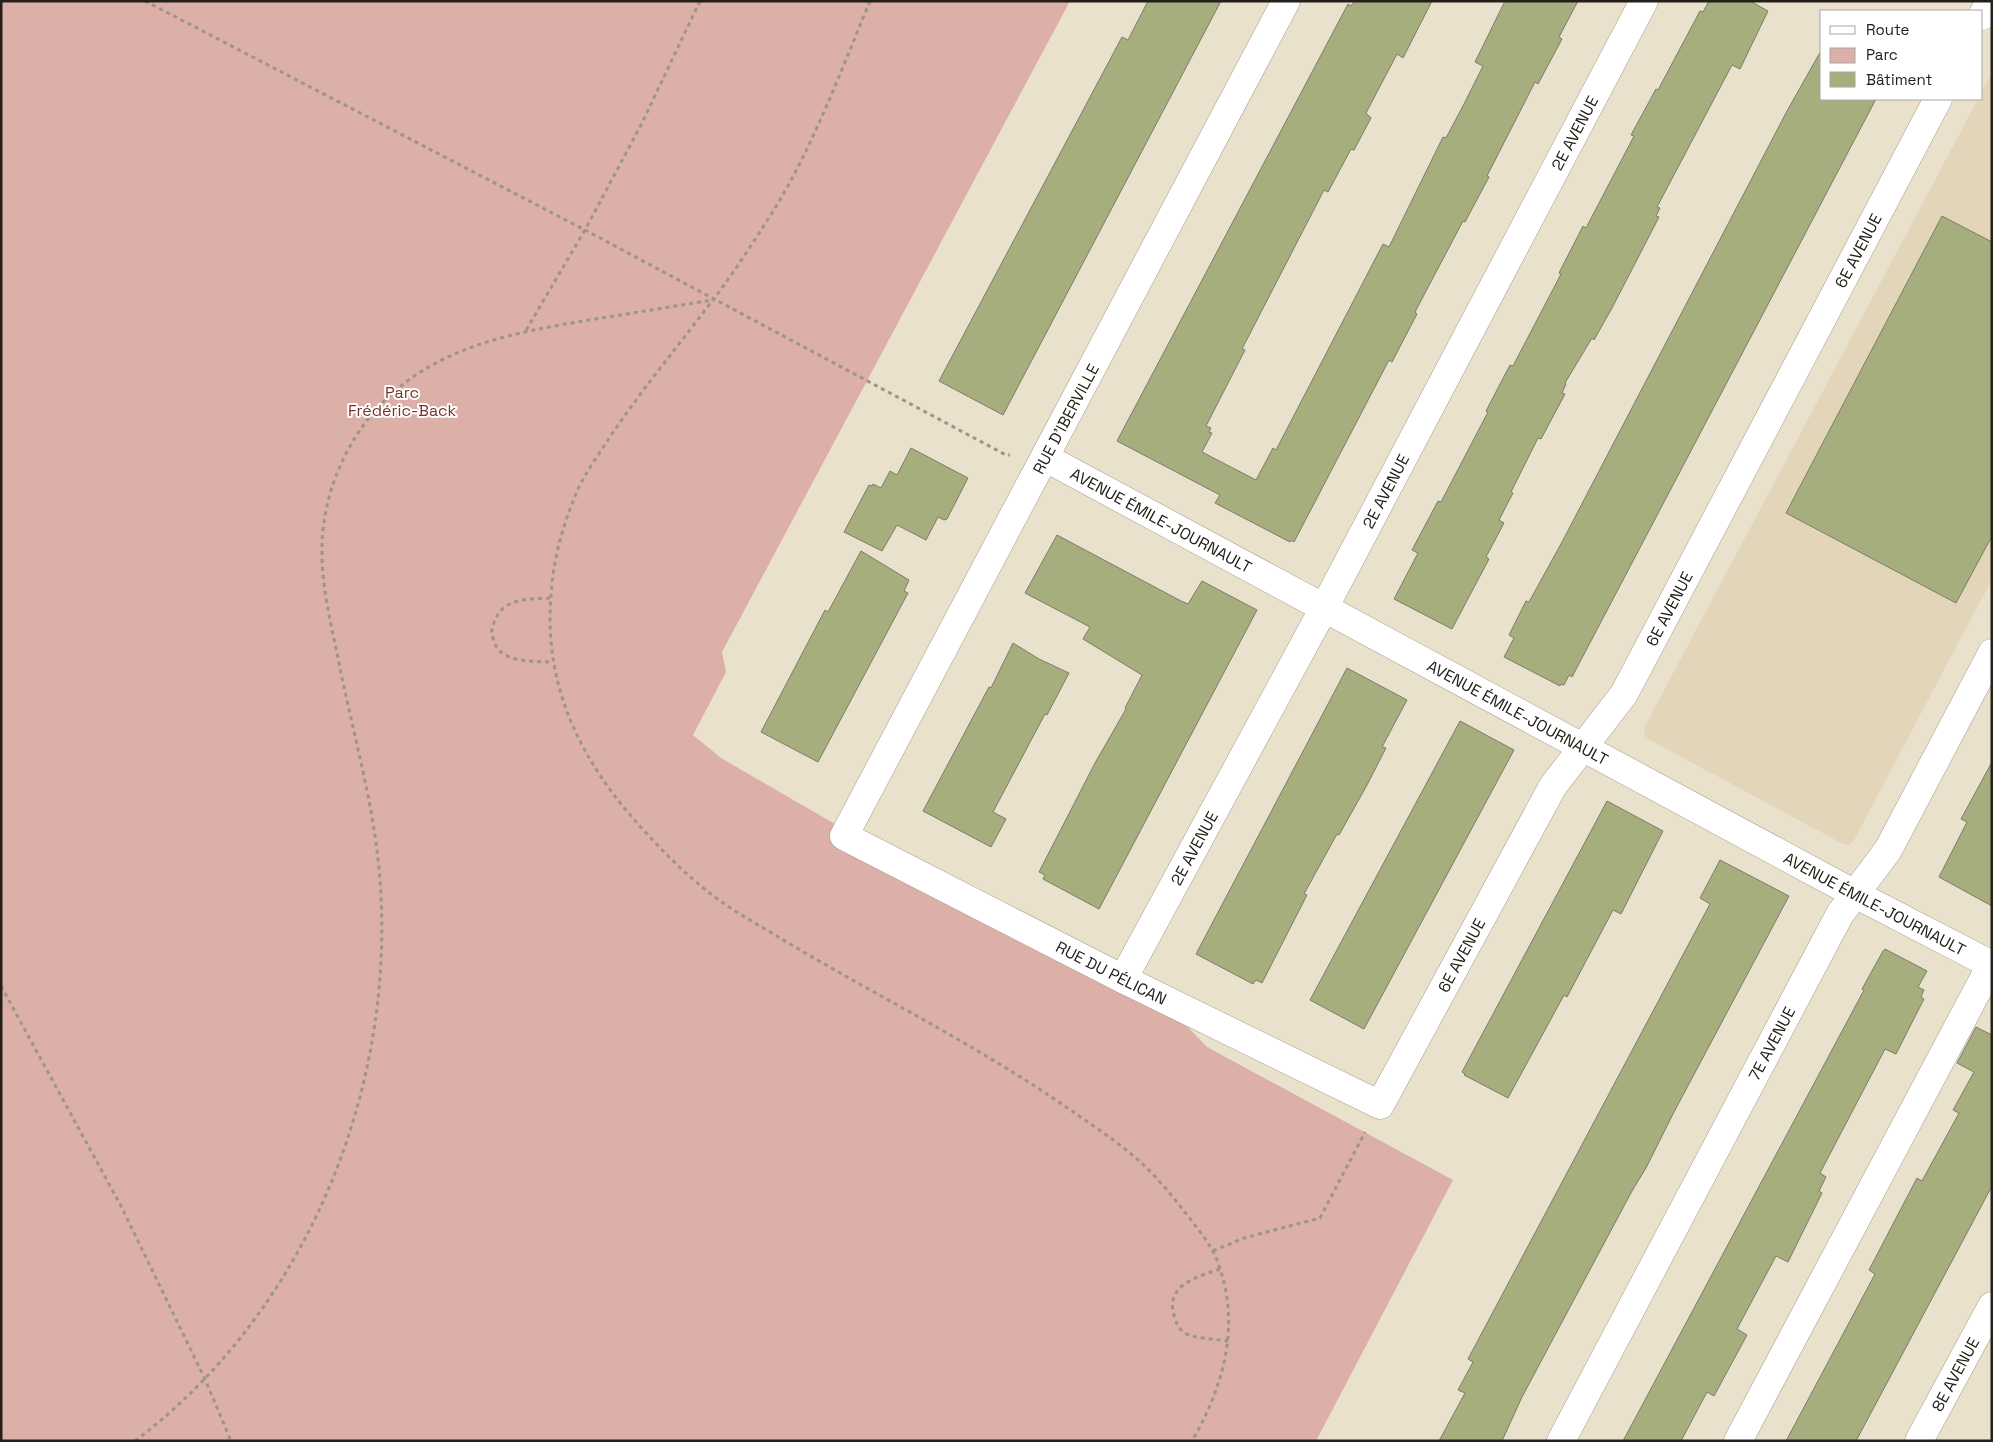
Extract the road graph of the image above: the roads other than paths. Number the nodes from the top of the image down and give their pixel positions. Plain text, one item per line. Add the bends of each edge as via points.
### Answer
1 (1286, 1) edge
2 (1644, 1) edge
3 (1990, 1) edge
4 (1983, 14) edge
5 (1937, 100) edge
6 (1046, 458) junction
7 (1324, 608) junction
8 (1992, 653) edge
9 (1584, 747) junction
10 (844, 836) joint
11 (1855, 894) junction
12 (1992, 965) edge
13 (1122, 978) junction
14 (1380, 1105) joint
15 (1992, 1306) edge
16 (1561, 1441) edge
17 (1738, 1441) edge
18 (1919, 1441) edge

1 - 6 street, RUE D'IBERVILLE
2 - 7 street, 2E AVENUE
3 - 4 street
5 - 9 street, 6E AVENUE via 1624,694
6 - 7 street, AVENUE ÉMILE-JOURNAULT
6 - 10 street, RUE D'IBERVILLE
7 - 9 street, AVENUE ÉMILE-JOURNAULT
7 - 13 street, 2E AVENUE
8 - 11 street, 7E AVENUE via 1888,850
9 - 11 street, AVENUE ÉMILE-JOURNAULT
9 - 14 street, 6E AVENUE via 1553,786
10 - 13 street, RUE DU PÉLICAN
11 - 12 street, AVENUE ÉMILE-JOURNAULT
11 - 16 street, 7E AVENUE via 1840,914
12 - 17 street
13 - 14 street, RUE DU PÉLICAN
15 - 18 street, 8E AVENUE

